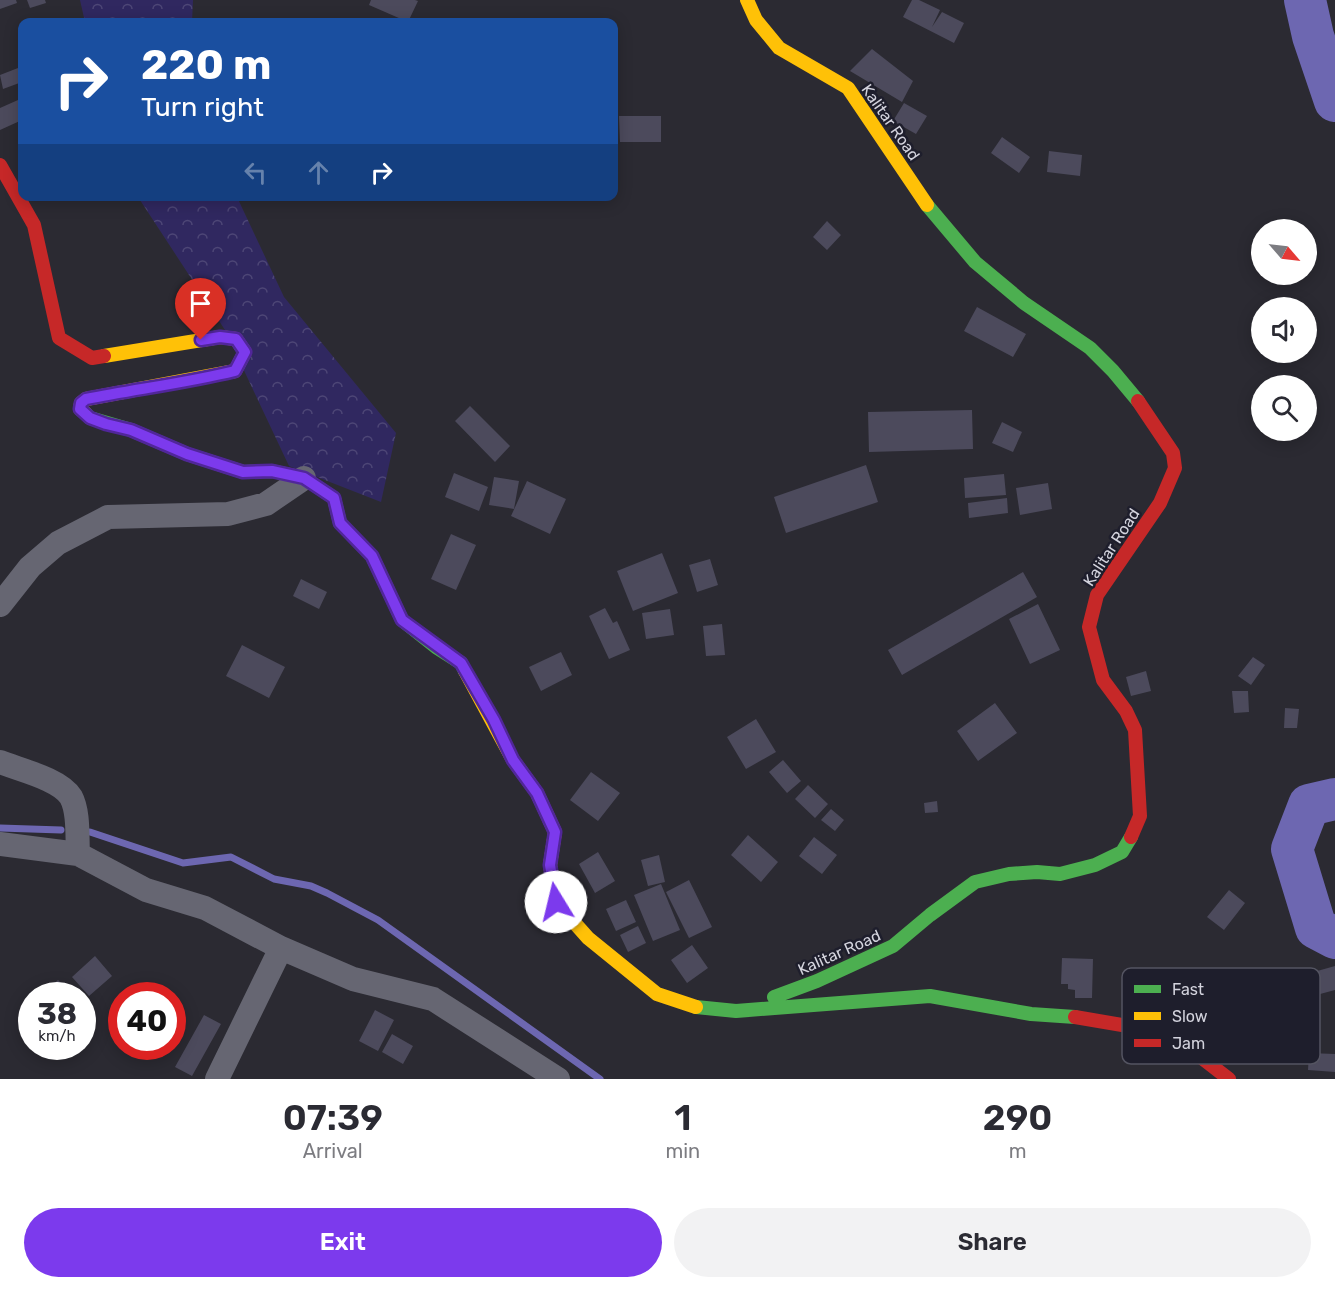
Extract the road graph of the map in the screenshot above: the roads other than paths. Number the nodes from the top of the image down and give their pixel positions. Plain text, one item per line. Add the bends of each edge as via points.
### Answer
1 (747, 0) edge
2 (0, 165) edge
3 (18, 197) edge
4 (20, 201) edge
5 (304, 478) junction
6 (0, 605) edge
7 (0, 762) edge
8 (0, 844) edge
9 (78, 854) junction
10 (280, 948) junction
11 (736, 1011) junction
12 (1122, 1025) edge
13 (1210, 1064) edge
14 (217, 1079) edge
15 (558, 1079) edge
16 (1229, 1079) edge

1 - 11 street, Kalitar Road via 756,20 779,48 848,88 924,202 975,262 1024,303 1090,348 1113,371 1173,453 1175,468 1160,503 1097,595 1089,627 1103,680 1126,711 1137,749 1140,816 1122,852 1095,865 1060,874 1009,874 975,882 893,946 817,981
2 - 3 street
4 - 5 street via 34,225 60,338 92,358 220,337 236,339 245,352 235,371 86,399 80,409 90,418 243,472 272,471
5 - 6 street via 266,504 228,514 108,517 58,543 30,567
5 - 11 street via 334,498 340,523 372,556 402,620 461,663 513,760 537,793 555,832 550,865 556,902 588,938 657,994 692,1007
7 - 9 street via 61,786 72,798
8 - 9 street
9 - 10 street via 146,890 205,908
10 - 14 street
10 - 15 street via 353,979 432,999
11 - 12 street via 930,996
13 - 16 street

